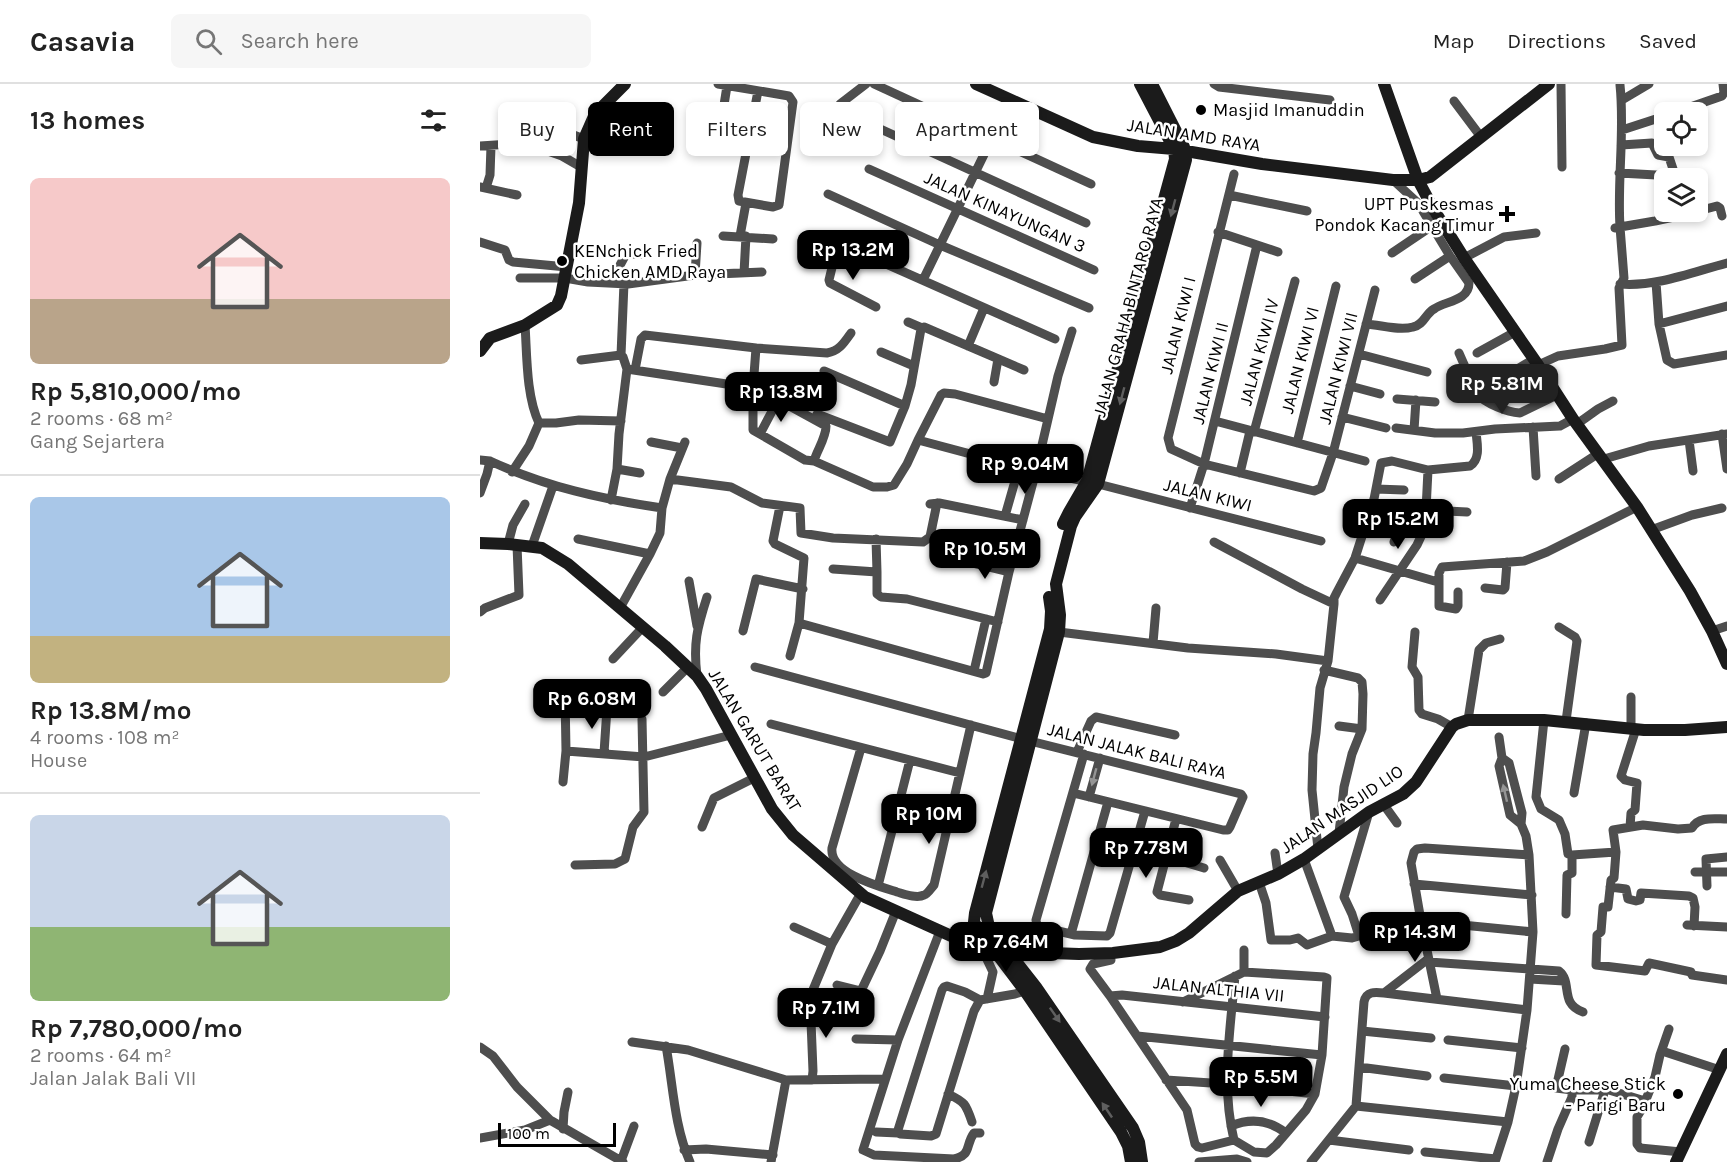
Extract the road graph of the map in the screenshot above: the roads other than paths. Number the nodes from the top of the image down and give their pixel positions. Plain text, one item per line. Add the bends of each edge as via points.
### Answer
1 (626, 84) edge
2 (866, 84) edge
3 (874, 84) edge
4 (976, 84) edge
5 (1140, 84) edge
6 (1152, 84) edge
7 (1214, 84) edge
8 (1384, 84) edge
9 (1549, 84) edge
10 (1561, 84) edge
11 (1649, 84) edge
12 (1723, 84) edge
13 (722, 85) edge
14 (1620, 85) edge
15 (758, 91) junction
16 (1330, 100) dead end
17 (1622, 100) junction
18 (1010, 101) joint
19 (1454, 101) dead end
20 (722, 102) edge
21 (913, 102) edge
22 (1705, 102) edge
23 (1654, 120) edge
24 (1622, 130) junction
25 (1481, 137) junction
26 (576, 138) edge
27 (584, 142) junction
28 (588, 142) edge
29 (1621, 145) junction
30 (480, 146) edge
31 (491, 146) junction
32 (1180, 150) junction
33 (984, 156) edge
34 (1029, 156) edge
35 (581, 167) junction
36 (1562, 167) dead end
37 (1673, 168) edge
38 (869, 169) dead end
39 (1619, 173) junction
40 (975, 174) junction
41 (1234, 174) dead end
42 (1654, 175) edge
43 (1393, 180) junction
44 (1418, 180) junction
45 (1091, 184) dead end
46 (483, 187) edge
47 (828, 194) dead end
48 (517, 195) dead end
49 (1229, 195) junction
50 (746, 203) junction
51 (1708, 208) edge
52 (958, 209) junction
53 (1307, 211) dead end
54 (1722, 216) dead end
55 (1654, 220) edge
56 (1086, 224) dead end
57 (1432, 226) junction
58 (1617, 228) junction
59 (1218, 232) junction
60 (1536, 232) dead end
61 (723, 236) dead end
62 (743, 236) junction
63 (773, 240) dead end
64 (480, 242) edge
65 (697, 243) dead end
66 (940, 245) junction
67 (1257, 245) junction
68 (1278, 252) dead end
69 (1392, 253) dead end
70 (643, 254) dead end
71 (1450, 256) junction
72 (1464, 258) junction
73 (1727, 263) edge
74 (1094, 270) dead end
75 (762, 272) dead end
76 (566, 273) junction
77 (744, 273) junction
78 (695, 275) junction
79 (520, 278) dead end
80 (1415, 279) dead end
81 (923, 280) junction
82 (1295, 281) dead end
83 (1656, 282) junction
84 (621, 283) junction
85 (1620, 284) junction
86 (1336, 286) dead end
87 (1375, 290) dead end
88 (1727, 306) edge
89 (876, 307) dead end
90 (984, 308) junction
91 (1089, 308) dead end
92 (908, 322) dead end
93 (525, 324) junction
94 (1366, 324) junction
95 (1659, 324) junction
96 (922, 328) junction
97 (1072, 331) dead end
98 (1515, 332) junction
99 (851, 333) dead end
100 (1055, 339) dead end
101 (968, 346) junction
102 (756, 348) junction
103 (480, 351) edge
104 (881, 352) dead end
105 (1459, 353) dead end
106 (1477, 353) dead end
107 (1359, 354) junction
108 (621, 355) junction
109 (1727, 355) edge
110 (998, 359) junction
111 (581, 360) dead end
112 (1536, 362) junction
113 (914, 366) junction
114 (631, 369) junction
115 (1024, 370) dead end
116 (824, 371) dead end
117 (1427, 372) dead end
118 (1499, 380) dead end
119 (994, 382) dead end
120 (1350, 386) junction
121 (753, 388) junction
122 (1380, 394) dead end
123 (1557, 395) junction
124 (1397, 399) dead end
125 (778, 400) junction
126 (1416, 400) junction
127 (1613, 401) dead end
128 (1435, 402) dead end
129 (905, 406) junction
130 (817, 414) dead end
131 (1342, 417) junction
132 (1048, 419) junction
133 (621, 421) junction
134 (1215, 421) junction
135 (1575, 422) junction
136 (539, 423) junction
137 (1386, 428) dead end
138 (1396, 428) dead end
139 (1533, 428) junction
140 (1414, 430) junction
141 (1252, 431) junction
142 (1476, 432) junction
143 (760, 434) junction
144 (1724, 434) edge
145 (918, 440) junction
146 (1689, 440) junction
147 (651, 442) dead end
148 (1297, 443) junction
149 (1333, 453) junction
150 (1601, 456) junction
151 (485, 461) edge
152 (814, 461) junction
153 (1365, 461) dead end
154 (1204, 464) junction
155 (1019, 466) junction
156 (617, 469) junction
157 (1727, 469) edge
158 (1428, 470) junction
159 (1036, 471) junction
160 (1693, 471) dead end
161 (512, 472) junction
162 (640, 473) dead end
163 (1240, 473) junction
164 (1536, 476) dead end
165 (670, 479) junction
166 (1559, 479) dead end
167 (1093, 483) junction
168 (553, 486) junction
169 (1376, 489) junction
170 (1404, 490) dead end
171 (480, 493) edge
172 (611, 501) junction
173 (525, 504) dead end
174 (780, 506) junction
175 (1637, 507) junction
176 (662, 508) junction
177 (1190, 508) junction
178 (1722, 508) dead end
179 (1441, 511) junction
180 (1467, 512) dead end
181 (1005, 516) junction
182 (1367, 518) junction
183 (1023, 520) junction
184 (1651, 530) junction
185 (578, 539) dead end
186 (876, 539) junction
187 (1321, 541) dead end
188 (1214, 542) dead end
189 (1394, 542) dead end
190 (480, 543) edge
191 (513, 544) junction
192 (532, 546) junction
193 (650, 554) junction
194 (1355, 558) junction
195 (968, 562) dead end
196 (1507, 562) junction
197 (833, 569) dead end
198 (1400, 570) junction
199 (877, 572) junction
200 (1009, 572) junction
201 (689, 580) dead end
202 (1438, 582) junction
203 (1485, 588) dead end
204 (803, 589) junction
205 (1458, 592) dead end
206 (707, 597) dead end
207 (1380, 600) dead end
208 (1334, 604) junction
209 (620, 608) junction
210 (1156, 608) dead end
211 (480, 612) edge
212 (986, 619) junction
213 (998, 622) junction
214 (799, 624) junction
215 (1727, 626) edge
216 (643, 627) junction
217 (1559, 627) dead end
218 (697, 629) junction
219 (743, 631) dead end
220 (1712, 631) junction
221 (1059, 632) junction
222 (1415, 632) dead end
223 (1500, 639) dead end
224 (1153, 643) junction
225 (790, 656) dead end
226 (613, 659) dead end
227 (1727, 664) edge
228 (1326, 666) junction
229 (688, 667) junction
230 (756, 667) dead end
231 (975, 671) junction
232 (697, 676) junction
233 (663, 692) dead end
234 (565, 694) dead end
235 (1631, 697) dead end
236 (608, 708) dead end
237 (642, 719) dead end
238 (1468, 720) junction
239 (1544, 720) junction
240 (1566, 722) junction
241 (1586, 723) junction
242 (771, 724) dead end
243 (971, 725) junction
244 (1339, 726) dead end
245 (1452, 727) junction
246 (1727, 728) edge
247 (1362, 729) junction
248 (1634, 729) junction
249 (731, 735) junction
250 (1175, 735) dead end
251 (1499, 737) dead end
252 (1027, 740) junction
253 (861, 748) junction
254 (566, 751) junction
255 (604, 753) junction
256 (1081, 753) junction
257 (644, 757) junction
258 (1100, 758) junction
259 (910, 760) junction
260 (960, 773) junction
261 (754, 778) junction
262 (563, 782) dead end
263 (1073, 792) junction
264 (1574, 793) dead end
265 (1089, 797) junction
266 (1108, 801) junction
267 (1384, 805) junction
268 (1145, 811) junction
269 (1370, 812) junction
270 (1176, 819) junction
271 (1727, 819) edge
272 (1397, 823) dead end
273 (702, 827) dead end
274 (1630, 827) junction
275 (1339, 833) junction
276 (1318, 849) junction
277 (1616, 852) junction
278 (1275, 853) dead end
279 (1529, 855) junction
280 (1572, 855) junction
281 (1167, 856) junction
282 (1727, 857) edge
283 (1304, 859) junction
284 (1220, 860) dead end
285 (575, 866) dead end
286 (1204, 868) dead end
287 (1695, 872) dead end
288 (1727, 872) edge
289 (1706, 873) junction
290 (1278, 874) junction
291 (1259, 882) junction
292 (1414, 884) junction
293 (878, 886) junction
294 (1707, 886) dead end
295 (1611, 887) junction
296 (1238, 891) junction
297 (861, 893) junction
298 (1532, 895) junction
299 (1188, 900) dead end
300 (896, 911) junction
301 (1566, 914) dead end
302 (1421, 921) junction
303 (794, 927) dead end
304 (1727, 927) edge
305 (940, 931) junction
306 (1384, 932) dead end
307 (1533, 932) junction
308 (1071, 934) junction
309 (1332, 936) junction
310 (1359, 936) junction
311 (832, 944) junction
312 (1244, 950) dead end
313 (995, 951) junction
314 (1111, 960) dead end
315 (1429, 960) junction
316 (1239, 974) junction
317 (1530, 974) junction
318 (1727, 980) edge
319 (837, 985) dead end
320 (1031, 989) junction
321 (1384, 993) junction
322 (1110, 996) junction
323 (1437, 999) junction
324 (983, 1000) junction
325 (1183, 1002) junction
326 (1232, 1007) junction
327 (1527, 1010) junction
328 (1583, 1012) dead end
329 (1325, 1017) junction
330 (1669, 1029) dead end
331 (1362, 1031) junction
332 (1137, 1036) junction
333 (1431, 1038) dead end
334 (856, 1039) dead end
335 (898, 1040) junction
336 (1448, 1041) dead end
337 (632, 1042) dead end
338 (666, 1046) junction
339 (1229, 1046) junction
340 (480, 1047) edge
341 (1522, 1048) junction
342 (1565, 1049) dead end
343 (1662, 1051) junction
344 (1727, 1054) edge
345 (1322, 1055) junction
346 (1359, 1067) junction
347 (1720, 1070) junction
348 (1428, 1076) dead end
349 (1444, 1078) dead end
350 (885, 1079) junction
351 (786, 1080) junction
352 (812, 1080) junction
353 (1166, 1080) junction
354 (1181, 1081) junction
355 (1226, 1084) junction
356 (1516, 1086) junction
357 (1572, 1090) junction
358 (1605, 1090) junction
359 (568, 1092) dead end
360 (948, 1094) junction
361 (1176, 1094) junction
362 (1315, 1094) junction
363 (1645, 1101) junction
364 (1356, 1106) junction
365 (550, 1120) junction
366 (972, 1122) dead end
367 (1508, 1122) junction
368 (634, 1126) dead end
369 (1231, 1126) junction
370 (563, 1129) junction
371 (876, 1132) dead end
372 (898, 1132) junction
373 (980, 1133) dead end
374 (1286, 1133) junction
375 (480, 1138) edge
376 (1234, 1140) junction
377 (1329, 1140) junction
378 (1589, 1142) dead end
379 (684, 1150) junction
380 (1409, 1150) dead end
381 (1256, 1152) junction
382 (1425, 1152) dead end
383 (1678, 1157) edge
384 (772, 1159) edge
385 (874, 1159) edge
386 (918, 1160) edge
387 (622, 1161) edge
388 (954, 1161) edge
389 (1315, 1161) edge
390 (1496, 1161) edge
391 (690, 1162) edge
392 (1131, 1162) edge
393 (1142, 1162) edge
394 (1199, 1162) edge
395 (1248, 1162) edge
396 (1547, 1162) edge

1 - 27 street via 595,114
2 - 40 street via 840,104 841,111
3 - 21 street
4 - 18 street, JALAN AMD RAYA
5 - 32 street
6 - 32 street
7 - 16 street
8 - 44 street
9 - 25 street
10 - 36 street
11 - 17 street
12 - 22 street via 1722,96
13 - 15 street
13 - 20 street
14 - 17 street
15 - 50 street via 738,195 739,201
15 - 50 street via 789,96 793,102 779,205
17 - 24 street
18 - 32 street, JALAN AMD RAYA via 1093,137
19 - 25 street
23 - 24 street
24 - 29 street
25 - 44 street via 1430,177
26 - 27 street
27 - 28 street
27 - 35 street
29 - 37 street via 1652,143 1658,155 1671,160
29 - 39 street
30 - 31 street
31 - 35 street via 525,143
31 - 46 street via 490,175
32 - 43 street, JALAN AMD RAYA
32 - 167 street, JALAN GRAHA BINTARO RAYA via 1186,160
33 - 40 street
34 - 45 street
35 - 76 street via 579,203
38 - 52 street, JALAN KINAYUNGAN 3
39 - 42 street
39 - 58 street
40 - 52 street
40 - 56 street
41 - 49 street, JALAN KIWI I
43 - 44 street, JALAN AMD RAYA
43 - 57 street via 1412,197
44 - 72 street
46 - 48 street
47 - 66 street
49 - 53 street
49 - 59 street, JALAN KIWI I
50 - 62 street
51 - 54 street via 1717,206
52 - 66 street
52 - 74 street, JALAN KINAYUNGAN 3
55 - 58 street
57 - 69 street
57 - 71 street
58 - 85 street via 1624,278
59 - 67 street
59 - 154 street, JALAN KIWI I via 1168,438 1171,448
60 - 72 street via 1504,237
61 - 62 street
62 - 63 street
62 - 77 street
64 - 76 street via 505,250 513,262
65 - 78 street
66 - 81 street
66 - 91 street
67 - 68 street
67 - 134 street, JALAN KIWI II
70 - 84 street via 626,254 619,267
71 - 80 street
71 - 94 street via 1469,283 1466,294 1434,308 1416,327
72 - 98 street
73 - 83 street
75 - 77 street
76 - 79 street
76 - 84 street via 588,282
76 - 93 street via 556,305
77 - 78 street
78 - 84 street
81 - 89 street via 842,244 837,247 830,283
81 - 90 street
82 - 141 street, JALAN KIWI IV
83 - 85 street
83 - 95 street
84 - 108 street
85 - 112 street via 1622,345
86 - 148 street, JALAN KIWI VI
87 - 94 street, JALAN KIWI VII
88 - 95 street
90 - 100 street
90 - 101 street
92 - 96 street
93 - 103 street via 490,338
93 - 136 street via 527,367
94 - 107 street, JALAN KIWI VII
95 - 109 street via 1667,360 1674,364
96 - 101 street
96 - 113 street
97 - 132 street
98 - 106 street
98 - 112 street
99 - 102 street via 840,347 827,353
101 - 110 street
102 - 114 street via 645,335
102 - 121 street
104 - 113 street
105 - 123 street via 1477,394 1488,402 1520,413
107 - 117 street
107 - 120 street, JALAN KIWI VII
108 - 111 street
108 - 114 street
110 - 115 street
110 - 119 street
112 - 118 street
112 - 123 street
113 - 129 street
114 - 121 street
114 - 133 street
116 - 129 street
120 - 122 street
120 - 131 street, JALAN KIWI VII
121 - 125 street
121 - 143 street via 753,430
123 - 135 street
124 - 126 street
125 - 143 street
125 - 152 street via 826,426
126 - 128 street
126 - 140 street
127 - 135 street
129 - 130 street via 890,442
131 - 137 street
131 - 149 street, JALAN KIWI VII
132 - 145 street via 944,393
132 - 159 street
133 - 136 street
133 - 156 street
134 - 141 street
134 - 154 street, JALAN KIWI II
135 - 139 street
135 - 150 street
136 - 161 street
138 - 140 street
139 - 142 street
139 - 164 street
140 - 142 street
141 - 148 street
141 - 163 street, JALAN KIWI IV
142 - 158 street via 1475,463
143 - 152 street
144 - 146 street
144 - 157 street
145 - 152 street via 900,477 887,488 873,487
145 - 155 street, JALAN KIWI
146 - 150 street
146 - 160 street
147 - 165 street via 683,445
148 - 149 street
149 - 153 street
149 - 163 street, JALAN KIWI VII via 1319,490
150 - 166 street
150 - 175 street
151 - 161 street
151 - 171 street via 487,474
154 - 163 street, JALAN KIWI I
154 - 177 street, JALAN KIWI II
155 - 159 street, JALAN KIWI
155 - 181 street
156 - 162 street
156 - 172 street
158 - 169 street via 1382,462
158 - 179 street via 1425,507
159 - 167 street, JALAN KIWI
159 - 183 street
161 - 168 street
165 - 174 street via 731,487 762,503
165 - 176 street
167 - 177 street, JALAN KIWI
167 - 221 street, JALAN GRAHA BINTARO RAYA via 1068,536 1056,584
167 - 252 street, JALAN GRAHA BINTARO RAYA via 1063,525 1048,584 1050,629
168 - 172 street
168 - 192 street
169 - 170 street
169 - 182 street
172 - 176 street
173 - 191 street via 513,525
174 - 186 street via 800,508 801,533
174 - 204 street via 773,541 804,558
175 - 184 street
175 - 196 street via 1547,552 1524,561
176 - 193 street via 660,533
177 - 187 street, JALAN KIWI
178 - 184 street
179 - 180 street
179 - 198 street via 1440,527 1424,530
181 - 183 street
181 - 186 street via 933,503 930,537 923,542
182 - 189 street via 1397,528
182 - 194 street
183 - 200 street
184 - 220 street
185 - 193 street
186 - 199 street
188 - 208 street
190 - 191 street, JALAN GARUT BARAT
191 - 192 street, JALAN GARUT BARAT
191 - 211 street via 519,595
192 - 209 street, JALAN GARUT BARAT via 550,551
193 - 209 street
194 - 198 street
194 - 208 street
195 - 200 street
196 - 202 street via 1442,567
196 - 203 street via 1505,588
197 - 199 street
198 - 202 street
198 - 207 street
199 - 212 street via 879,597 907,599
200 - 213 street
201 - 218 street
202 - 205 street via 1439,606 1456,609
204 - 214 street
204 - 219 street via 756,579
206 - 218 street
208 - 228 street
209 - 216 street, JALAN GARUT BARAT
210 - 224 street
212 - 213 street
212 - 231 street
213 - 231 street via 987,672
214 - 225 street
214 - 231 street
215 - 220 street
216 - 226 street
216 - 229 street, JALAN GARUT BARAT
217 - 240 street via 1577,641
218 - 232 street
220 - 227 street
221 - 224 street
221 - 252 street, JALAN GRAHA BINTARO RAYA
222 - 245 street via 1412,667 1418,677 1419,710
223 - 238 street via 1479,650
224 - 228 street via 1276,654
228 - 247 street via 1362,682
228 - 276 street via 1320,688 1312,777
229 - 232 street, JALAN GARUT BARAT
229 - 233 street
230 - 243 street, JALAN JALAK BALI RAYA
232 - 249 street, JALAN GARUT BARAT
234 - 254 street
235 - 248 street
236 - 255 street
237 - 257 street
238 - 239 street
238 - 245 street
239 - 240 street
239 - 280 street via 1536,797 1541,810 1559,820 1568,854
240 - 241 street
241 - 248 street
241 - 264 street
242 - 253 street
243 - 252 street, JALAN JALAK BALI RAYA
243 - 260 street
244 - 247 street
245 - 267 street, JALAN MASJID LIO via 1416,782
246 - 248 street
247 - 275 street via 1344,787
248 - 274 street via 1621,776 1637,783
249 - 257 street
249 - 261 street, JALAN GARUT BARAT
250 - 256 street via 1096,717 1091,721
251 - 279 street via 1502,758 1509,763 1522,813
252 - 256 street, JALAN JALAK BALI RAYA
252 - 313 street, JALAN GRAHA BINTARO RAYA via 986,913
253 - 259 street
253 - 293 street via 832,856 860,880
254 - 255 street
254 - 262 street
255 - 257 street
256 - 258 street, JALAN JALAK BALI RAYA
256 - 263 street
257 - 285 street via 644,812 633,827 625,859 615,864
258 -> 265 street
258 - 270 street, JALAN JALAK BALI RAYA via 1243,797 1228,830
259 - 260 street
259 - 293 street
260 - 293 street via 934,885 924,896
261 - 273 street via 715,797
261 - 297 street, JALAN GARUT BARAT via 793,835
263 - 265 street
263 - 308 street via 1036,920 1037,926
265 - 266 street
266 - 268 street
266 - 308 street
267 - 269 street, JALAN MASJID LIO
267 - 272 street
268 - 270 street
268 - 308 street via 1110,933 1104,937
269 - 275 street, JALAN MASJID LIO
269 - 310 street via 1344,897
270 - 281 street
271 - 274 street via 1702,820 1692,828
274 - 277 street via 1613,830
275 - 276 street, JALAN MASJID LIO
276 - 283 street, JALAN MASJID LIO
277 - 280 street
277 - 295 street
278 - 290 street
279 - 292 street via 1417,849 1411,863
279 - 298 street
280 - 301 street
281 - 286 street
281 - 299 street via 1157,892
282 - 289 street via 1706,859
283 - 290 street, JALAN MASJID LIO
283 - 309 street
284 - 296 street
287 - 289 street
288 - 289 street
289 - 294 street
290 - 291 street, JALAN MASJID LIO
291 - 296 street, JALAN MASJID LIO
291 - 309 street via 1272,941 1298,938 1309,945
292 - 298 street
292 - 302 street
295 - 304 street via 1626,889 1628,899 1636,901 1641,893 1689,896 1695,907 1691,926
295 - 318 street via 1597,935 1596,965 1645,971 1649,963
296 - 313 street, JALAN MASJID LIO via 1189,933 1160,947 1079,954
297 - 300 street, JALAN GARUT BARAT
297 - 311 street
298 - 307 street
300 - 305 street, JALAN GARUT BARAT
300 - 319 street via 861,991
302 - 307 street
302 - 315 street
303 - 311 street
305 - 313 street, JALAN GARUT BARAT
305 - 335 street
306 - 310 street
307 - 317 street
309 - 310 street
311 - 352 street via 810,998
312 - 316 street
313 - 320 street, JALAN GRAHA BINTARO RAYA
313 - 324 street via 993,972
314 - 322 street via 1093,964 1090,969
315 - 317 street
315 - 321 street
315 - 323 street
316 - 325 street
316 - 326 street
316 - 329 street via 1324,976
317 - 327 street
317 - 328 street via 1564,974 1571,1005
320 - 324 street
392 -> 320 street, JALAN GRAHA BINTARO RAYA via 1121,1132
320 -> 393 street, JALAN GRAHA BINTARO RAYA via 1133,1128
321 - 323 street
321 - 331 street via 1373,992 1365,998
322 - 325 street, JALAN ALTHIA VII
322 - 332 street
323 - 327 street
324 - 360 street via 974,1011
324 - 372 street via 947,986 942,990
325 - 326 street, JALAN ALTHIA VII
326 - 329 street, JALAN ALTHIA VII
326 - 339 street
327 - 341 street
329 - 345 street
330 - 343 street
331 - 333 street
331 - 346 street
332 - 339 street
332 - 353 street
334 - 335 street
335 - 350 street
336 - 341 street
337 - 338 street
338 - 351 street
338 - 379 street
339 - 345 street
339 - 355 street
340 - 365 street via 493,1056
341 - 356 street
342 - 357 street via 1556,1087
343 - 347 street
343 - 363 street
344 - 347 street
345 - 362 street
346 - 348 street
346 - 364 street
347 - 383 street
349 - 356 street
350 - 352 street
350 - 385 street via 863,1149
351 - 352 street
351 - 384 street
353 - 354 street
353 - 361 street
354 - 355 street
354 - 361 street
355 - 362 street
355 - 369 street
356 - 367 street
357 - 358 street
357 - 396 street
358 - 363 street
358 - 378 street
359 - 370 street
360 - 366 street via 962,1100
360 - 372 street via 936,1134
361 - 376 street via 1190,1117 1198,1147
362 - 374 street
363 - 383 street via 1637,1118 1637,1146
364 - 367 street
364 - 377 street
365 - 370 street
365 - 375 street via 525,1130
367 - 390 street
368 - 387 street
369 - 374 street via 1262,1121
369 - 376 street
370 - 387 street
371 - 372 street
373 - 388 street via 971,1136 967,1152
374 - 381 street via 1267,1153
376 - 381 street
377 - 380 street
377 - 389 street
379 - 384 street via 706,1149
379 - 391 street
381 - 395 street
382 - 390 street
385 - 386 street
386 - 388 street
394 - 395 street

